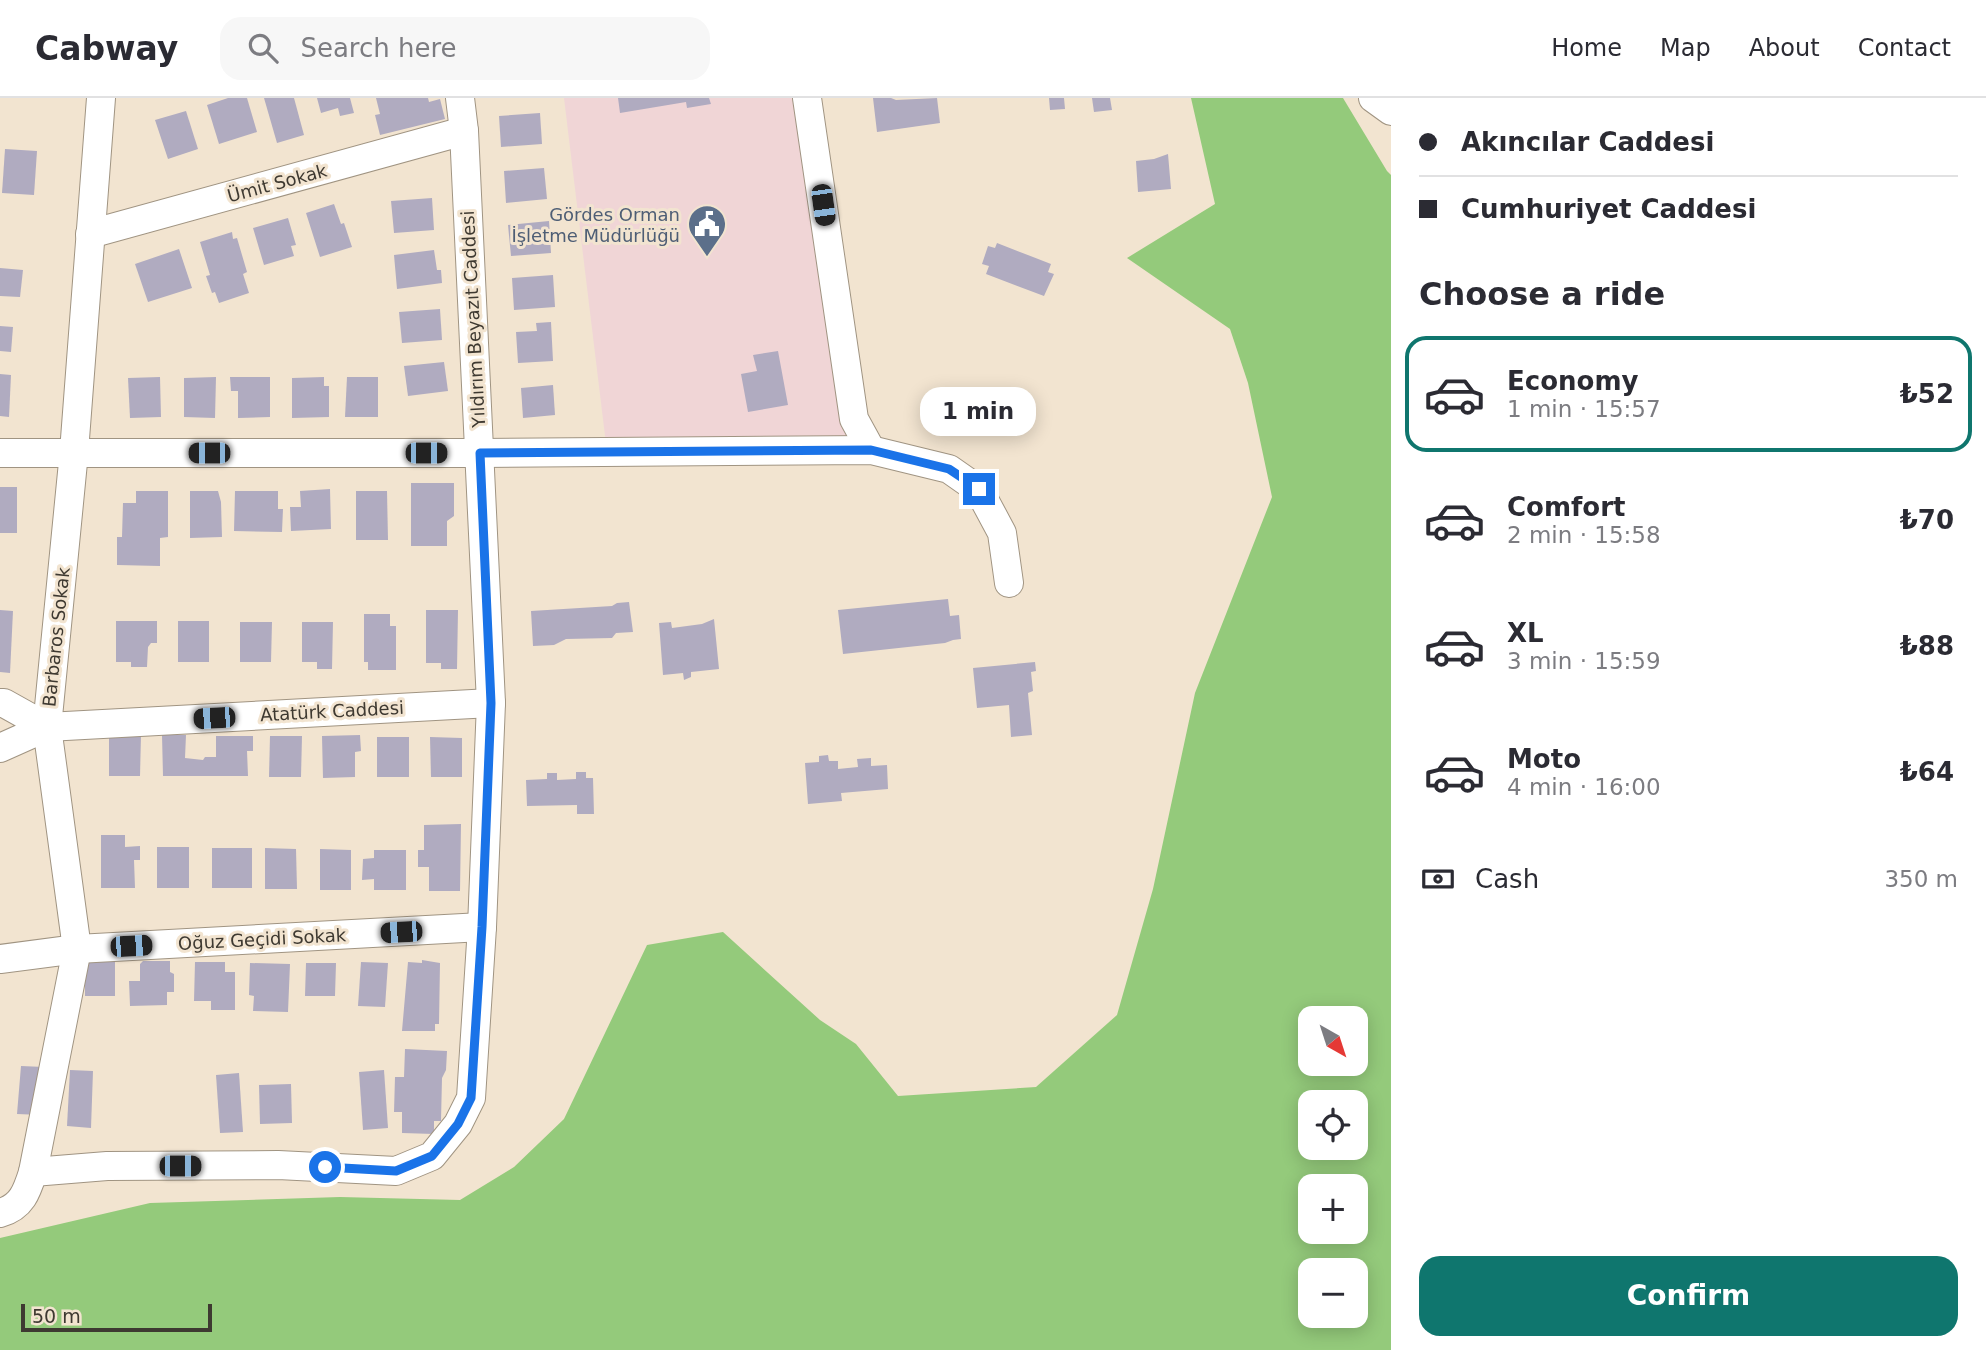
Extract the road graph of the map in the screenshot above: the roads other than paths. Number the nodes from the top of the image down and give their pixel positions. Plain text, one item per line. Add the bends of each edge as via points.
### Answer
1 (101, 98) edge
2 (460, 98) edge
3 (807, 98) edge
4 (1373, 98) edge
5 (1391, 111) edge
6 (464, 131) junction
7 (90, 234) junction
8 (871, 450) junction
9 (74, 452) junction
10 (0, 453) edge
11 (480, 453) junction
12 (1009, 583) dead end
13 (0, 703) edge
14 (491, 703) junction
15 (47, 727) junction
16 (0, 748) edge
17 (482, 927) junction
18 (77, 948) junction
19 (0, 959) edge
20 (33, 1172) junction
21 (0, 1213) edge

1 - 7 street, Barbaros Sokak
2 - 6 street, Yıldırım Beyazıt Caddesi
3 - 8 street via 855,419
4 - 5 street
6 - 7 street, Ümit Sokak
6 - 11 street, Yıldırım Beyazıt Caddesi
7 - 9 street, Barbaros Sokak
8 - 11 street
8 - 12 street via 949,469 979,489 1002,533
9 - 10 street
9 - 11 street
9 - 15 street, Barbaros Sokak
11 - 14 street, Yıldırım Beyazıt Caddesi
13 - 15 street
14 - 15 street, Atatürk Caddesi
14 - 17 street, Yıldırım Beyazıt Caddesi
15 - 16 street, Atatürk Caddesi
15 - 18 street, Barbaros Sokak
17 - 18 street, Oğuz Geçidi Sokak
17 - 20 street, Yıldırım Beyazıt Caddesi via 471,1098 458,1124 432,1156 396,1171 278,1165 107,1166
18 - 19 street, Oğuz Geçidi Sokak
18 - 20 street, Barbaros Sokak
20 - 21 street, Barbaros Sokak via 26,1195

